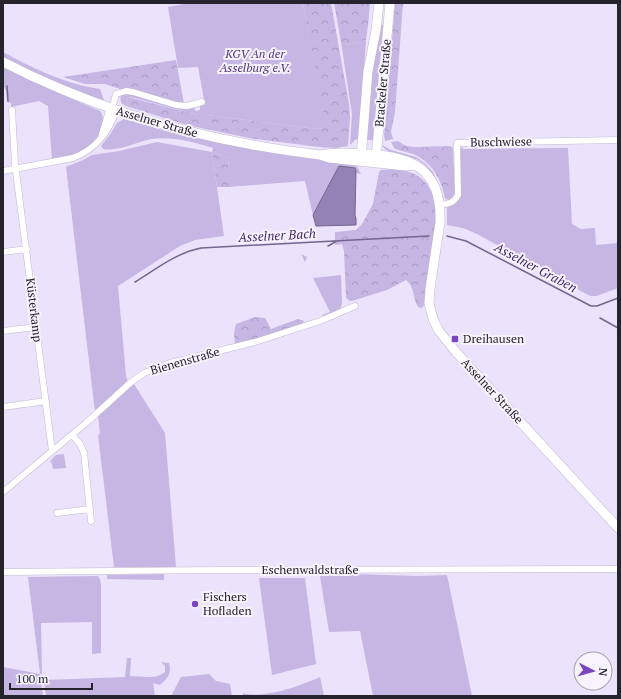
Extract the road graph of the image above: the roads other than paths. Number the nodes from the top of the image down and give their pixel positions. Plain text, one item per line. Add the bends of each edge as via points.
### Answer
1 (379, 3) edge
2 (390, 3) edge
3 (3, 62) edge
4 (202, 102) dead end
5 (113, 109) junction
6 (12, 110) dead end
7 (618, 140) edge
8 (361, 158) junction
9 (376, 159) junction
10 (16, 169) junction
11 (3, 171) edge
12 (440, 205) junction
13 (26, 249) junction
14 (3, 252) edge
15 (355, 306) dead end
16 (36, 327) junction
17 (3, 331) edge
18 (46, 401) junction
19 (3, 406) edge
20 (72, 435) junction
21 (52, 451) junction
22 (3, 492) edge
23 (90, 509) junction
24 (57, 513) dead end
25 (92, 521) dead end
26 (618, 528) edge
27 (618, 569) edge
28 (3, 572) edge

1 - 8 main road, Brackeler Straße via 368,71
2 - 9 main road, Brackeler Straße
3 - 5 main road, Asselner Straße via 53,86
4 - 5 street via 187,106 176,105 126,91 116,94
5 - 8 main road, Asselner Straße via 165,126 254,146 329,158
5 - 10 street via 102,136 93,148 84,154
6 - 10 street, Küsterkamp
7 - 12 street, Buschwiese via 457,143 458,195 454,201
8 - 9 main road, Asselner Straße
9 - 12 main road, Asselner Straße via 399,158 410,161 430,179
10 - 11 street
10 - 13 street, Küsterkamp
12 - 26 main road, Asselner Straße via 440,222 429,296 431,311 439,331
13 - 14 street
13 - 16 street, Küsterkamp
15 - 20 street, Bienenstraße via 320,321 255,342 178,361 144,373
16 - 17 street
16 - 18 street, Küsterkamp
18 - 19 street
18 - 21 street, Küsterkamp
20 - 21 street, Bienenstraße
20 - 23 street via 84,453
21 - 22 street, Bienenstraße
23 - 24 street
23 - 25 street
27 - 28 street, Eschenwaldstraße

